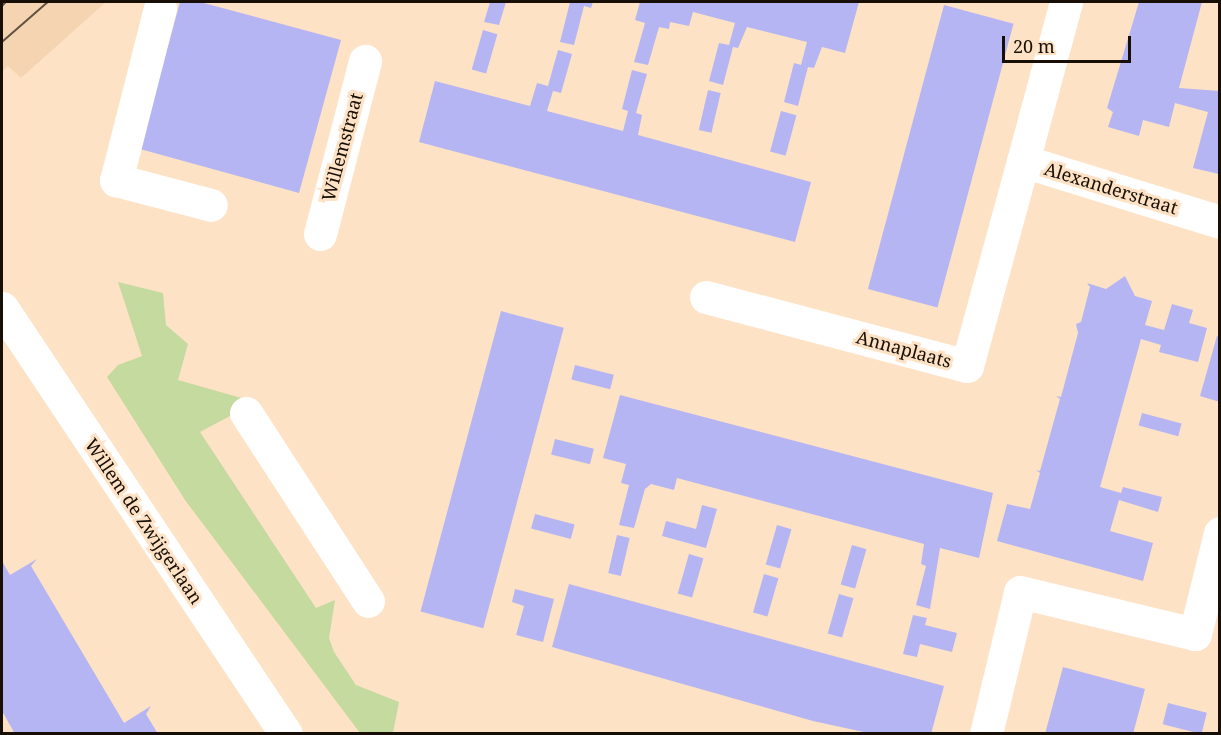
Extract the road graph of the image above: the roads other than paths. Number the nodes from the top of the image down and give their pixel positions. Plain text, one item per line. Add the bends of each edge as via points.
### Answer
1 (1066, 2) edge
2 (160, 8) dead end
3 (365, 61) dead end
4 (1023, 161) junction
5 (211, 205) dead end
6 (1220, 222) edge
7 (320, 234) dead end
8 (706, 297) dead end
9 (2, 308) edge
10 (246, 413) dead end
11 (1220, 533) edge
12 (368, 601) dead end
13 (286, 734) edge
14 (986, 734) edge

1 - 4 street, Alexanderstraat
2 - 5 street via 116,180
3 - 7 street, Willemstraat
4 - 6 street, Alexanderstraat
4 - 8 street, Annaplaats via 967,366
9 - 13 street, Willem de Zwijgerlaan
10 - 12 street
11 - 14 street via 1195,634 1020,592

